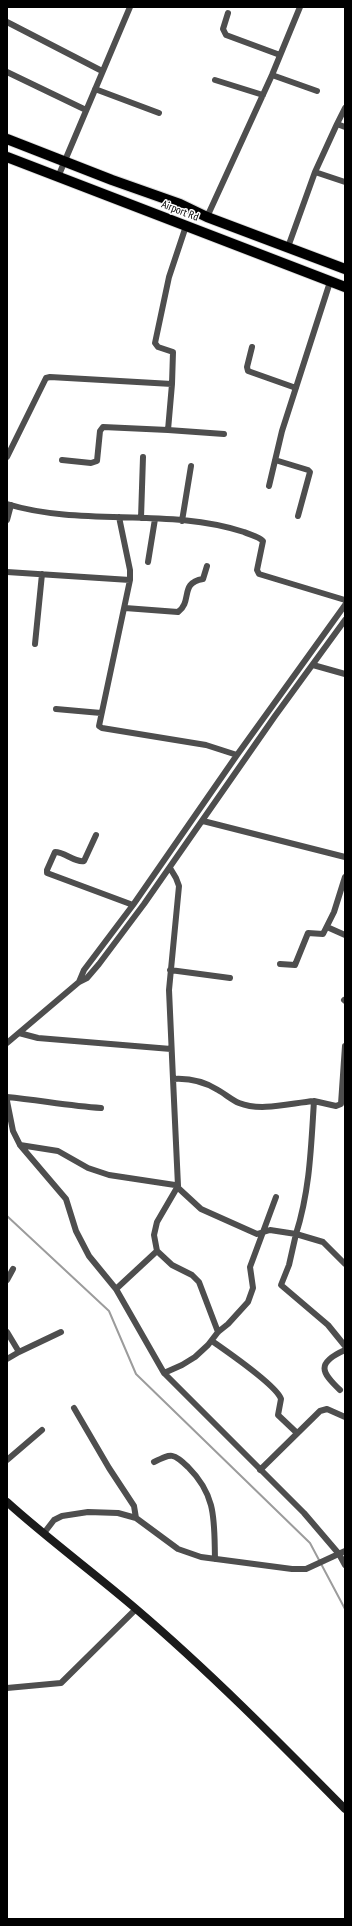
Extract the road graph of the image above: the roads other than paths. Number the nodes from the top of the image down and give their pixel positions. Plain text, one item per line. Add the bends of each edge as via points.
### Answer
1 (130, 7) edge
2 (300, 7) edge
3 (228, 13) dead end
4 (7, 22) edge
5 (280, 55) junction
6 (102, 71) junction
7 (7, 72) edge
8 (272, 75) junction
9 (215, 80) dead end
10 (94, 89) junction
11 (317, 91) dead end
12 (263, 95) junction
13 (345, 108) edge
14 (86, 110) junction
15 (159, 113) dead end
16 (337, 124) junction
17 (345, 127) edge
18 (7, 139) edge
19 (7, 157) edge
20 (64, 162) junction
21 (315, 172) junction
22 (58, 177) junction
23 (345, 182) edge
24 (207, 217) junction
25 (186, 226) junction
26 (288, 246) junction
27 (345, 269) edge
28 (330, 282) junction
29 (345, 288) edge
30 (252, 347) dead end
31 (172, 384) junction
32 (296, 388) junction
33 (168, 430) junction
34 (224, 434) dead end
35 (7, 457) edge
36 (143, 457) dead end
37 (62, 460) dead end
38 (275, 460) junction
39 (191, 466) dead end
40 (269, 486) dead end
41 (9, 504) edge
42 (298, 516) dead end
43 (119, 517) junction
44 (141, 518) junction
45 (155, 519) junction
46 (7, 520) edge
47 (182, 521) junction
48 (148, 562) dead end
49 (207, 566) dead end
50 (7, 572) edge
51 (42, 574) junction
52 (130, 580) junction
53 (345, 600) edge
54 (345, 606) edge
55 (125, 608) junction
56 (345, 620) edge
57 (35, 644) dead end
58 (313, 665) junction
59 (345, 674) edge
60 (56, 709) dead end
61 (101, 713) junction
62 (237, 755) junction
63 (203, 821) junction
64 (96, 835) dead end
65 (345, 857) edge
66 (170, 868) junction
67 (345, 877) edge
68 (133, 906) junction
69 (327, 927) junction
70 (345, 935) edge
71 (280, 964) dead end
72 (170, 970) junction
73 (230, 978) dead end
74 (80, 982) junction
75 (19, 1033) junction
76 (7, 1043) edge
77 (345, 1046) edge
78 (171, 1049) junction
79 (173, 1079) junction
80 (7, 1097) edge
81 (7, 1101) edge
82 (314, 1101) junction
83 (101, 1108) dead end
84 (20, 1145) junction
85 (178, 1186) junction
86 (276, 1197) dead end
87 (262, 1233) junction
88 (296, 1234) junction
89 (157, 1251) junction
90 (345, 1264) edge
91 (13, 1269) dead end
92 (7, 1280) edge
93 (116, 1289) junction
94 (7, 1332) edge
95 (61, 1332) dead end
96 (218, 1332) junction
97 (212, 1341) junction
98 (345, 1346) edge
99 (345, 1350) edge
100 (19, 1352) junction
101 (7, 1359) edge
102 (164, 1373) junction
103 (340, 1390) dead end
104 (74, 1408) dead end
105 (345, 1417) edge
106 (42, 1430) dead end
107 (297, 1433) junction
108 (7, 1460) edge
109 (154, 1462) dead end
110 (260, 1470) junction
111 (7, 1502) edge
112 (136, 1518) junction
113 (44, 1533) junction
114 (342, 1552) edge
115 (215, 1559) junction
116 (345, 1565) edge
117 (136, 1609) junction
118 (7, 1688) edge
119 (345, 1809) edge

1 - 6 street
2 - 5 street
3 - 5 street via 223,29 226,34
4 - 6 street
5 - 8 street
6 - 10 street
7 - 14 street
8 - 11 street
8 - 12 street
9 - 12 street
10 - 14 street
10 - 15 street
12 - 24 street
13 - 16 street
14 - 20 street
16 - 17 street
16 - 21 street
18 - 20 main road
19 - 22 main road, Airport Rd
20 - 22 street
20 - 24 main road via 180,204
21 - 23 street
21 - 26 street
22 - 25 main road, Airport Rd
24 - 26 main road
25 - 28 main road, Airport Rd
25 - 31 street via 169,277 155,343 158,347 173,352
26 - 27 main road
28 - 29 main road, Airport Rd
28 - 32 street
30 - 32 street via 248,371
31 - 33 street
31 - 35 street via 50,376 46,378
32 - 38 street
33 - 34 street
33 - 37 street via 103,427 100,431 97,461 91,463
36 - 44 street
38 - 40 street
38 - 42 street via 310,472
39 - 47 street
41 - 43 street via 48,511
41 - 46 street
43 - 44 street
43 - 52 street
44 - 45 street
45 - 47 street
45 - 48 street
47 - 53 street via 225,526 261,538 264,542 257,570 259,574
49 - 55 street via 203,579 191,583 183,607 178,612
50 - 51 street
51 - 52 street
51 - 57 street
52 - 55 street
54 - 62 street
55 - 61 street
56 - 58 street
58 - 59 street
58 - 63 street
60 - 61 street
61 - 62 street via 99,723 102,728 206,745
62 - 68 street
63 - 65 street
63 - 66 street
64 - 68 street via 84,861 55,852 47,873
66 - 72 street via 176,876 178,890
66 - 74 street via 99,964
67 - 69 street
68 - 74 street via 84,970
69 - 70 street
69 - 71 street via 322,935 308,933 295,964
72 - 73 street
72 - 78 street
74 - 75 street
75 - 76 street
75 - 78 street via 38,1038
77 - 82 street via 342,1104 339,1106
78 - 79 street
79 - 82 street via 196,1081 217,1089 240,1103 250,1105 267,1106
79 - 85 street
80 - 83 street
81 - 84 street via 13,1131
82 - 88 street via 306,1203
84 - 85 street via 58,1151 88,1168 108,1175
84 - 93 street via 61,1193 89,1256
85 - 87 street via 201,1209 257,1234
85 - 89 street via 157,1222 154,1236
86 - 87 street
87 - 88 street via 270,1230
87 - 96 street via 250,1267 253,1288 250,1299
88 - 90 street via 323,1242
88 - 98 street via 281,1286 328,1325
89 - 93 street
89 - 96 street via 172,1265 192,1275 199,1282
91 - 92 street
93 - 102 street
94 - 100 street
95 - 100 street
96 - 97 street
97 - 102 street via 189,1361
97 - 107 street via 275,1390 281,1399 278,1416
99 - 103 street via 324,1366 326,1376
100 - 101 street
102 - 110 street
104 - 112 street via 134,1506
105 - 107 street via 323,1409
106 - 108 street
107 - 110 street
109 - 115 street via 168,1455 175,1456 205,1488 210,1498 214,1522
110 - 114 street
111 - 113 street
112 - 113 street via 118,1513 77,1513 54,1520
112 - 115 street via 178,1549 201,1558
113 - 117 street
114 - 115 street via 306,1569 282,1569
114 - 116 street
117 - 118 street via 61,1683
117 - 119 street via 245,1708

